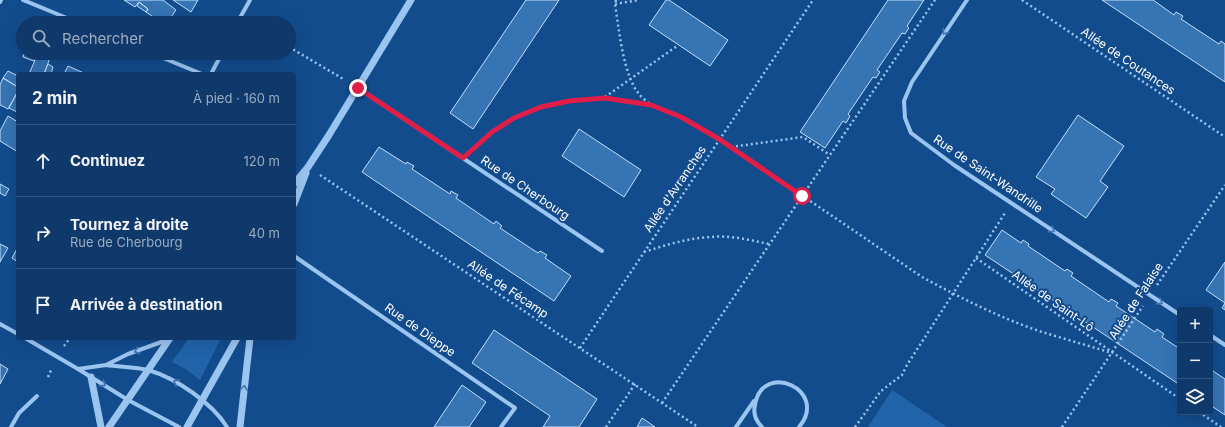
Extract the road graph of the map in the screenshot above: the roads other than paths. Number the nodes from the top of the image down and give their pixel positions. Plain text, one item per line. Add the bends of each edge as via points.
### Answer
1 (23, 0) edge
2 (250, 0) edge
3 (411, 0) edge
4 (967, 0) edge
5 (62, 16) edge
6 (241, 16) edge
7 (168, 60) edge
8 (218, 60) edge
9 (197, 72) edge
10 (212, 72) edge
11 (358, 88) junction
12 (308, 167) junction
13 (296, 182) edge
14 (296, 199) edge
15 (602, 251) dead end
16 (296, 257) edge
17 (1177, 313) edge
18 (0, 324) edge
19 (16, 333) edge
20 (1213, 337) edge
21 (28, 340) edge
22 (167, 340) edge
23 (169, 340) edge
24 (236, 340) edge
25 (250, 340) edge
26 (1225, 345) edge
27 (106, 365) junction
28 (78, 369) junction
29 (148, 370) junction
30 (91, 376) junction
31 (37, 396) dead end
32 (202, 399) junction
33 (128, 400) junction
34 (755, 400) junction
35 (11, 427) edge
36 (101, 427) edge
37 (109, 427) edge
38 (179, 427) edge
39 (187, 427) edge
40 (227, 427) edge
41 (240, 427) edge
42 (501, 427) edge
43 (736, 427) edge
44 (762, 427) edge
45 (799, 427) edge

1 - 5 street
2 - 6 street
3 - 11 street
4 -> 17 street, Rue de Saint-Wandrille via 912,82 904,102 905,118 911,133
7 - 9 street
8 - 10 street
11 - 12 street
11 - 15 street, Rue de Cherbourg
12 - 13 street
12 - 14 street
16 - 42 street, Rue de Dieppe via 515,408
18 - 19 street
20 - 26 street
21 - 28 street
22 -> 27 street
23 - 29 street
24 - 32 street
41 -> 25 street
27 - 28 street
27 - 29 street
28 - 30 street
32 -> 29 street via 179,382
29 - 33 street
30 -> 33 street
30 - 36 street
31 - 35 street via 19,413
32 - 39 street
32 - 40 street
33 - 37 street
33 - 38 street
34 - 43 street
34 - 44 street via 755,417
34 - 45 street via 766,386 783,382 792,385 804,397 806,406 806,414

